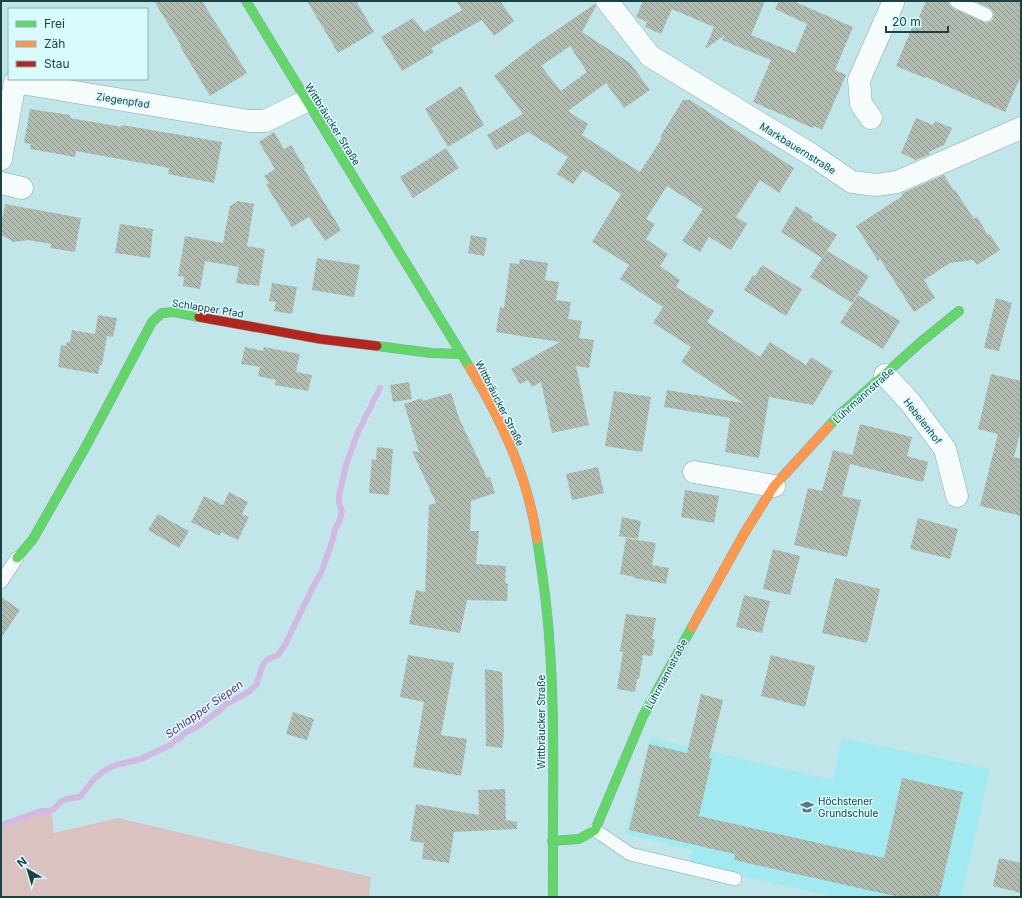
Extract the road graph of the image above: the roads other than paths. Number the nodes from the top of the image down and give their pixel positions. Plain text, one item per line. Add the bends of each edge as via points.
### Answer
1 (246, 1) edge
2 (956, 1) edge
3 (892, 2) edge
4 (615, 5) edge
5 (986, 15) dead end
6 (306, 101) junction
7 (871, 118) dead end
8 (1021, 128) edge
9 (1, 159) edge
10 (1, 183) edge
11 (22, 188) dead end
12 (959, 311) dead end
13 (462, 354) junction
14 (885, 375) junction
15 (694, 472) dead end
16 (774, 486) junction
17 (957, 496) dead end
18 (17, 558) junction
19 (1, 563) edge
20 (1, 582) edge
21 (596, 830) junction
22 (552, 841) junction
23 (735, 879) dead end
24 (553, 897) edge

1 - 6 street, Wittbräucker Straße
2 - 5 lane
3 - 7 street via 859,80 861,104
4 - 8 street, Markbauernstraße via 650,56 852,182 876,185 897,182
6 - 9 street, Ziegenpfad via 265,121 249,121 15,82
6 - 13 street, Wittbräucker Straße
10 - 11 street
12 - 14 street, Lührmannstraße
13 - 18 street, Schlapper Pfad via 431,353 320,339 174,312 162,313 152,322 33,539
13 - 22 street, Wittbräucker Straße via 505,434 516,460 539,548 552,678
14 - 16 street, Lührmannstraße via 838,416
14 - 17 street, Hebelenhof via 910,402 945,449
15 - 16 street
16 - 21 street, Lührmannstraße via 745,532 643,716
18 - 19 lane
18 - 20 lane
21 - 22 street via 580,839
21 - 23 lane via 630,854
22 - 24 street, Wittbräucker Straße

